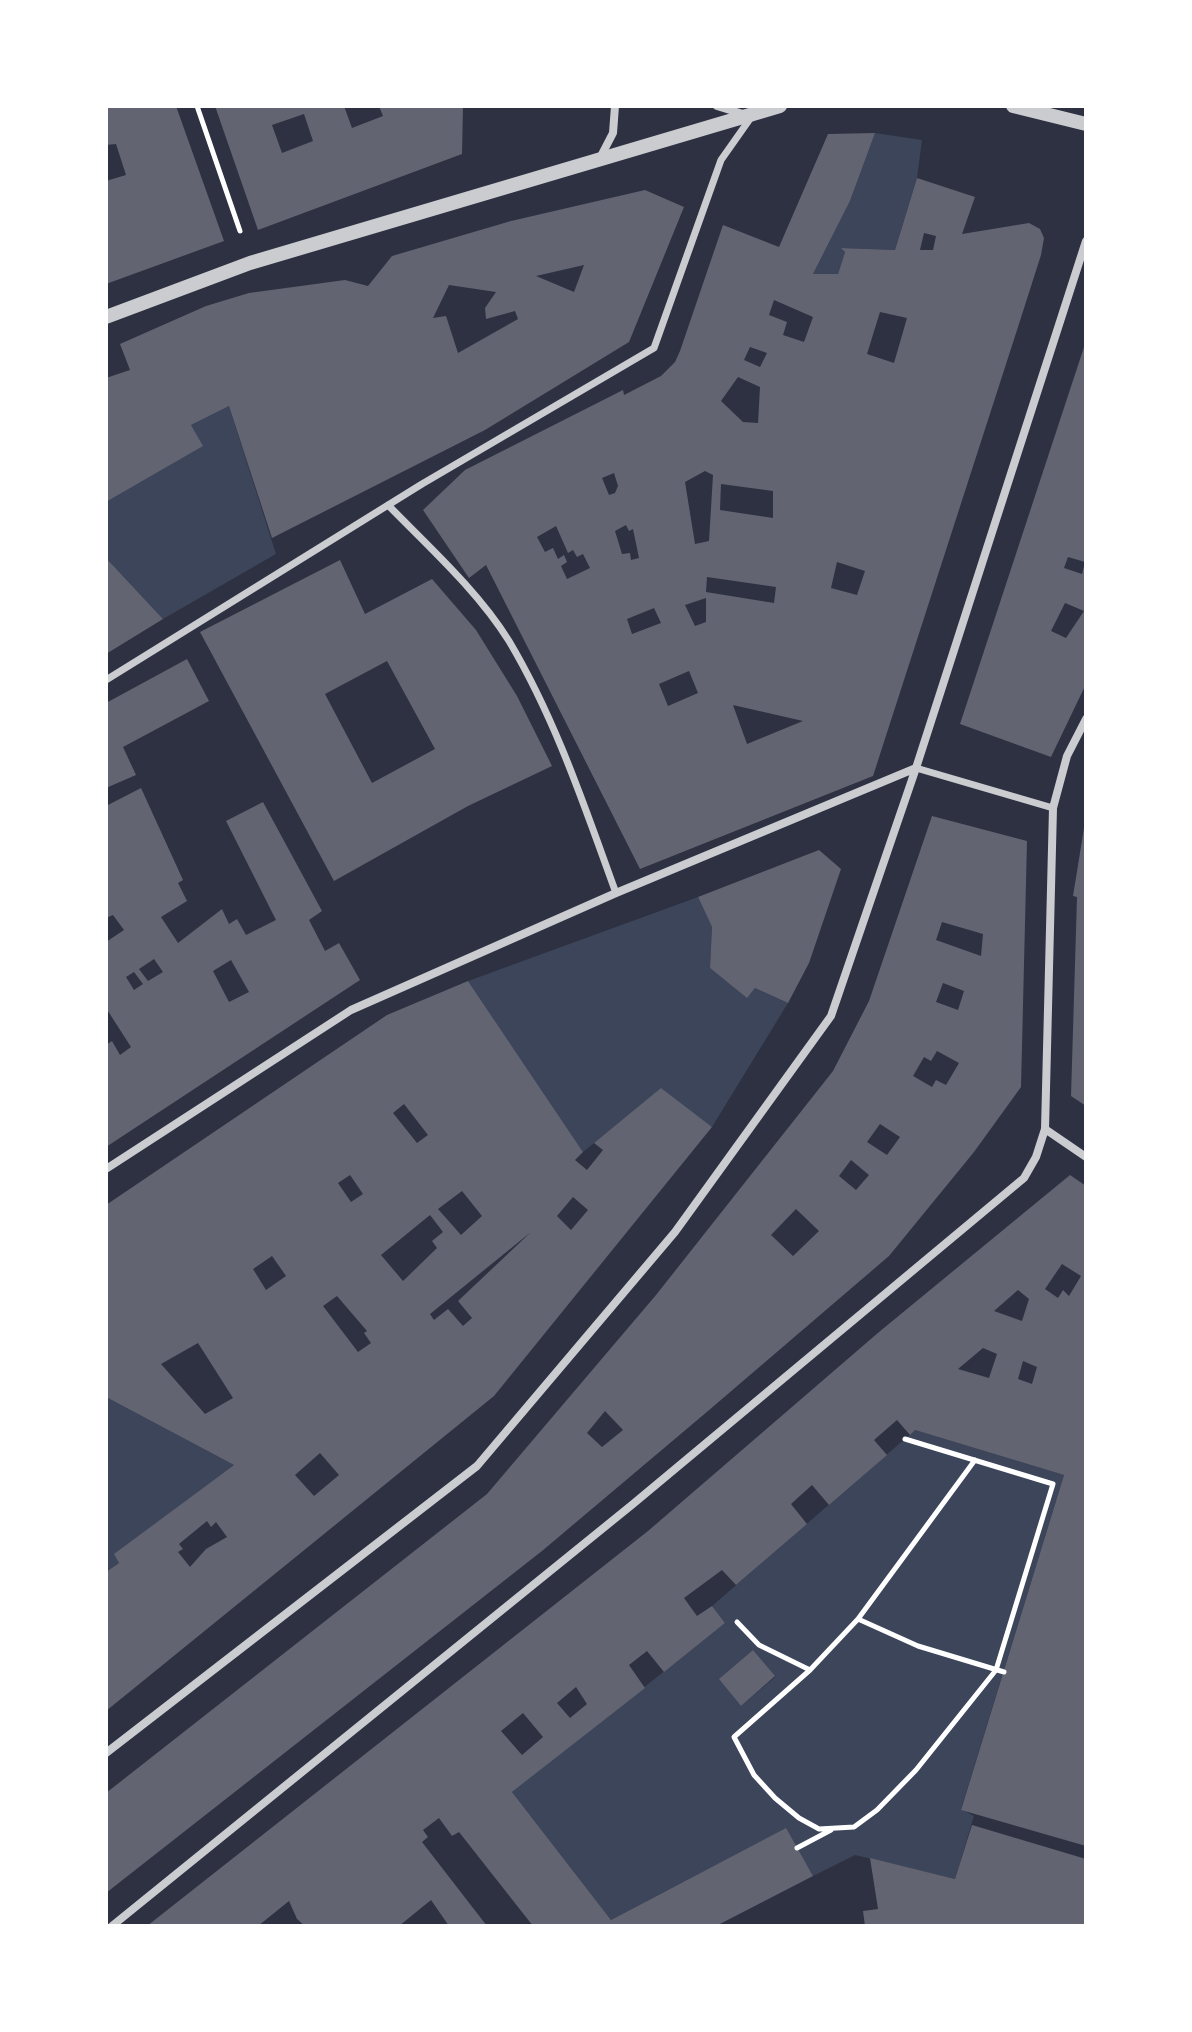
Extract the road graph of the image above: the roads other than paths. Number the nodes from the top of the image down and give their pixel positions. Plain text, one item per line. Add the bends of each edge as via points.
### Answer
1 (615, 106) edge
2 (717, 106) edge
3 (780, 106) edge
4 (1013, 106) edge
5 (1036, 109) edge
6 (752, 116) junction
7 (1086, 124) edge
8 (598, 162) junction
9 (1086, 241) edge
10 (106, 317) edge
11 (388, 505) junction
12 (106, 680) edge
13 (1085, 722) edge
14 (916, 768) junction
15 (1053, 808) junction
16 (616, 893) junction
17 (1045, 1129) junction
18 (1086, 1157) edge
19 (106, 1169) edge
20 (106, 1753) edge
21 (112, 1926) edge

1 - 8 street via 613,133
2 - 6 street
3 - 6 street
4 - 5 street
5 - 7 street
6 - 8 street
6 - 11 street via 721,160 654,348
8 - 10 street via 250,263
9 - 14 street
11 - 12 street
11 - 16 street via 508,640 569,765
13 - 15 street via 1067,756
14 - 15 street
14 - 16 street
14 - 20 street via 831,1016 675,1232 477,1466
15 - 17 street
16 - 19 street via 351,1010
17 - 18 street
17 - 21 street via 1024,1178 633,1504

